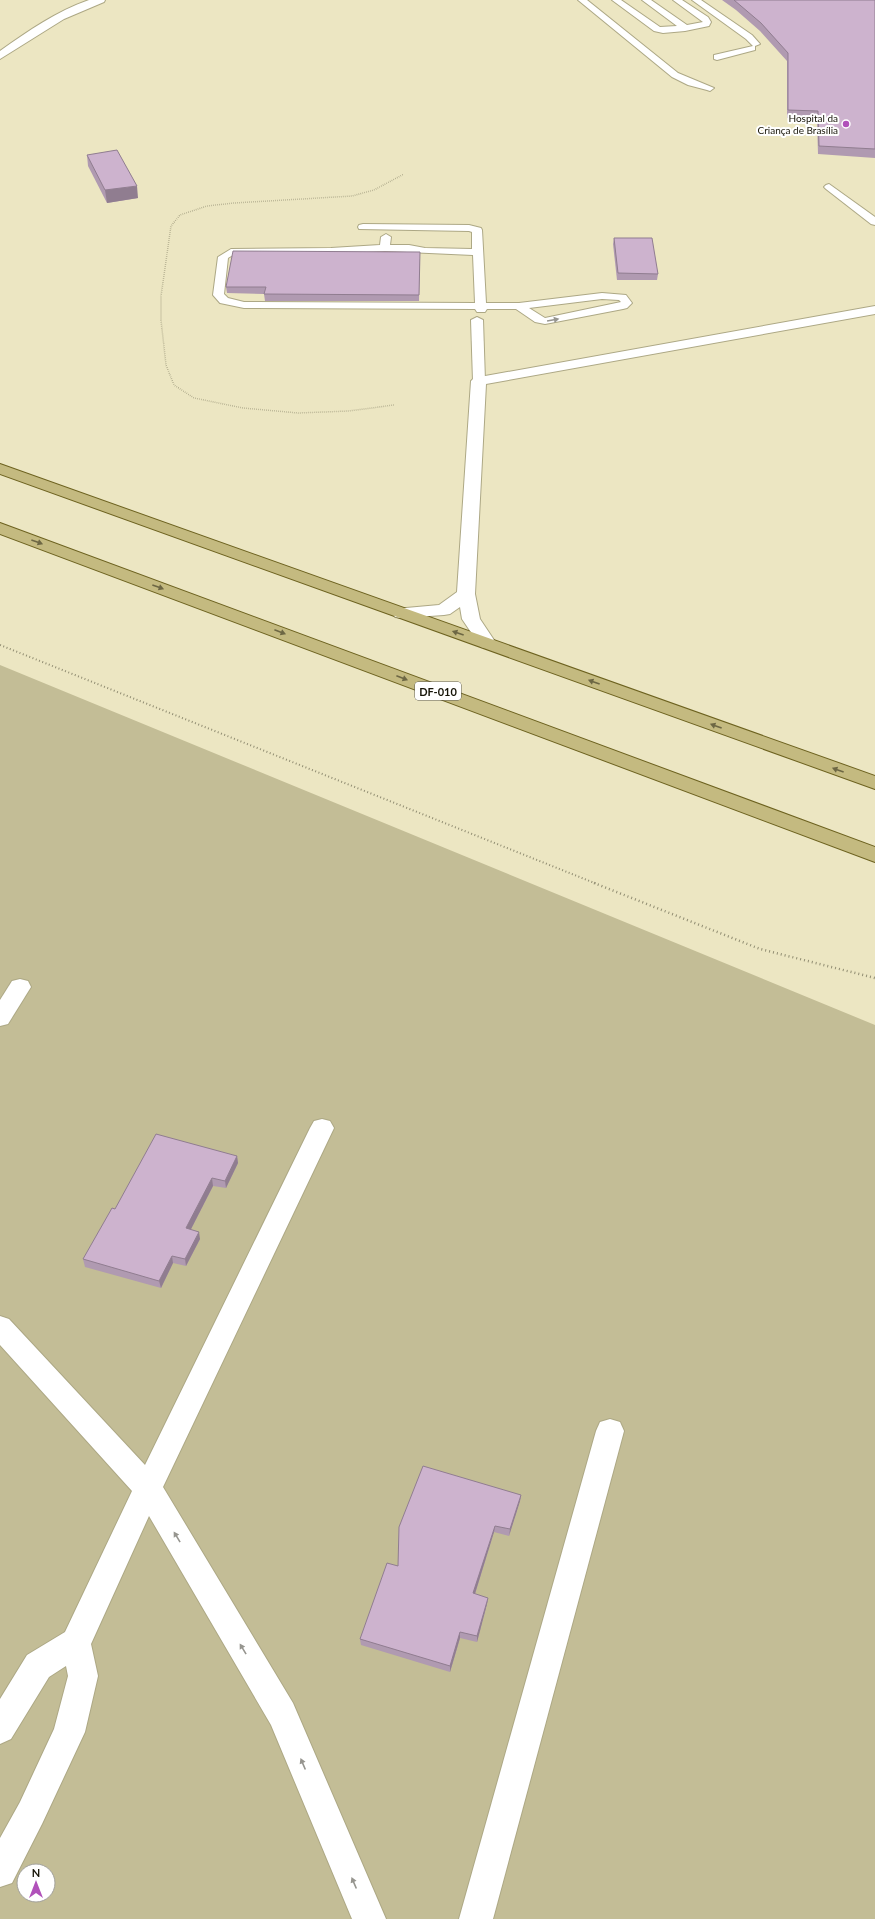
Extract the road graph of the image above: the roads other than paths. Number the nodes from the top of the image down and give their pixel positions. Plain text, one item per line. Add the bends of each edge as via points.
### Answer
1 (100, 0) edge
2 (582, 0) edge
3 (616, 0) edge
4 (646, 0) edge
5 (677, 0) edge
6 (696, 0) edge
7 (685, 28) junction
8 (0, 56) edge
9 (717, 57) dead end
10 (710, 88) dead end
11 (829, 187) dead end
12 (875, 222) edge
13 (363, 227) dead end
14 (387, 227) junction
15 (385, 248) junction
16 (478, 252) junction
17 (519, 306) junction
18 (875, 310) edge
19 (480, 312) junction
20 (479, 381) junction
21 (0, 469) edge
22 (0, 528) edge
23 (466, 594) junction
24 (401, 613) junction
25 (488, 643) junction
26 (875, 783) edge
27 (875, 855) edge
28 (20, 987) dead end
29 (0, 1018) edge
30 (322, 1128) dead end
31 (0, 1327) edge
32 (610, 1432) dead end
33 (148, 1488) junction
34 (76, 1643) junction
35 (0, 1728) edge
36 (0, 1871) edge
37 (369, 1919) edge
38 (476, 1919) edge

1 - 8 street via 56,17
2 - 10 lane via 675,75
3 - 7 lane via 657,29
4 - 7 lane
5 - 7 lane via 707,22 702,26
6 - 9 lane via 749,37 754,46
11 - 12 lane
13 - 14 lane
14 - 15 lane
14 - 16 lane via 474,229 478,235
15 - 16 lane
15 - 19 lane via 231,252 223,257 218,295 224,301 244,305
16 - 19 lane
17 -> 17 lane via 539,320 545,321 623,306 627,303 622,297 614,296
17 - 19 lane
18 - 20 street
19 - 20 lane
20 - 23 street
21 - 24 main road
22 -> 27 main road, DF-010
23 - 24 street via 444,610
23 - 25 street via 471,619
25 -> 24 main road
26 -> 25 main road
28 - 29 street
30 - 33 street
31 - 33 street
32 - 38 street
33 - 34 street
37 -> 33 street via 282,1714
34 - 35 street via 38,1666
34 - 36 street via 83,1676 69,1732

